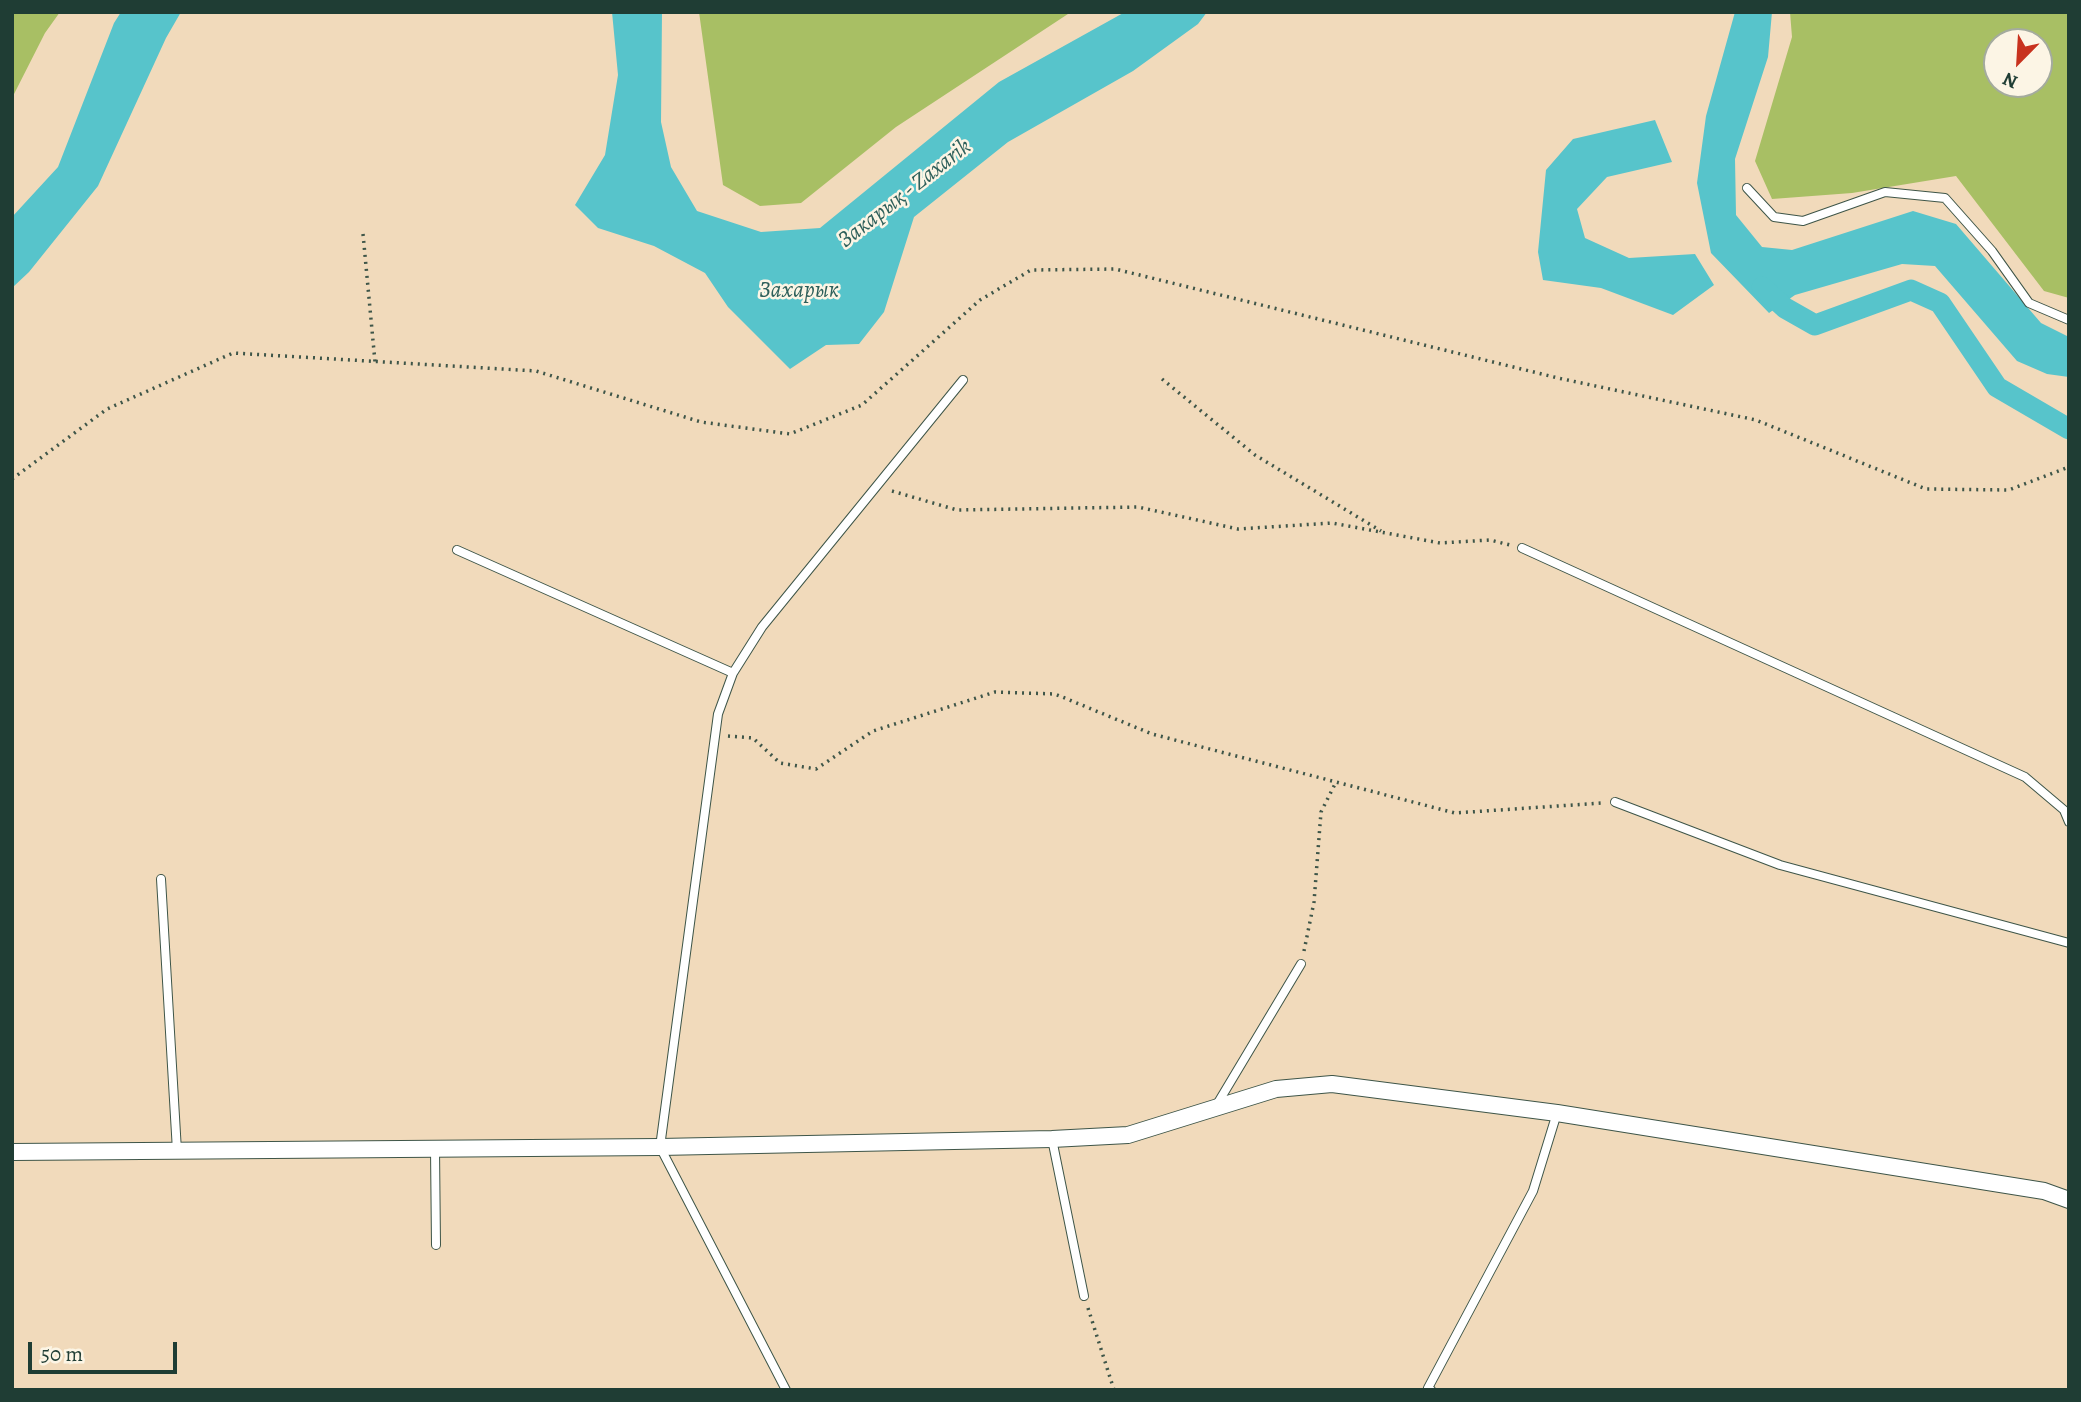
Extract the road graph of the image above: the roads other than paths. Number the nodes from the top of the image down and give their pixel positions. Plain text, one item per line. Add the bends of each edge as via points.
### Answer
1 (1747, 188) dead end
2 (2069, 320) edge
3 (963, 380) dead end
4 (1522, 548) road end
5 (457, 550) dead end
6 (733, 673) junction
7 (1615, 802) road end
8 (2069, 822) edge
9 (161, 879) dead end
10 (2069, 943) edge
11 (1301, 964) road end
12 (1214, 1108) junction
13 (1558, 1113) junction
14 (1052, 1139) junction
15 (660, 1147) junction
16 (435, 1149) junction
17 (177, 1151) junction
18 (12, 1152) edge
19 (2069, 1200) edge
20 (436, 1245) dead end
21 (1084, 1296) road end
22 (1428, 1389) edge
23 (786, 1390) edge

1 - 2 lane via 1774,217 1803,221 1885,192 1945,198 1992,251 2029,303
3 - 6 lane via 762,627
4 - 8 lane via 2025,777 2064,810
5 - 6 lane
6 - 15 lane via 718,714
7 - 10 lane via 1780,866
9 - 17 lane
11 - 12 lane
12 - 13 street via 1276,1089 1332,1084
12 - 14 street via 1128,1135
13 - 19 street via 2044,1191
13 - 22 lane via 1533,1191
14 - 15 street
14 - 21 lane
15 - 16 street
15 - 23 lane
16 - 17 street
16 - 20 lane
17 - 18 street

